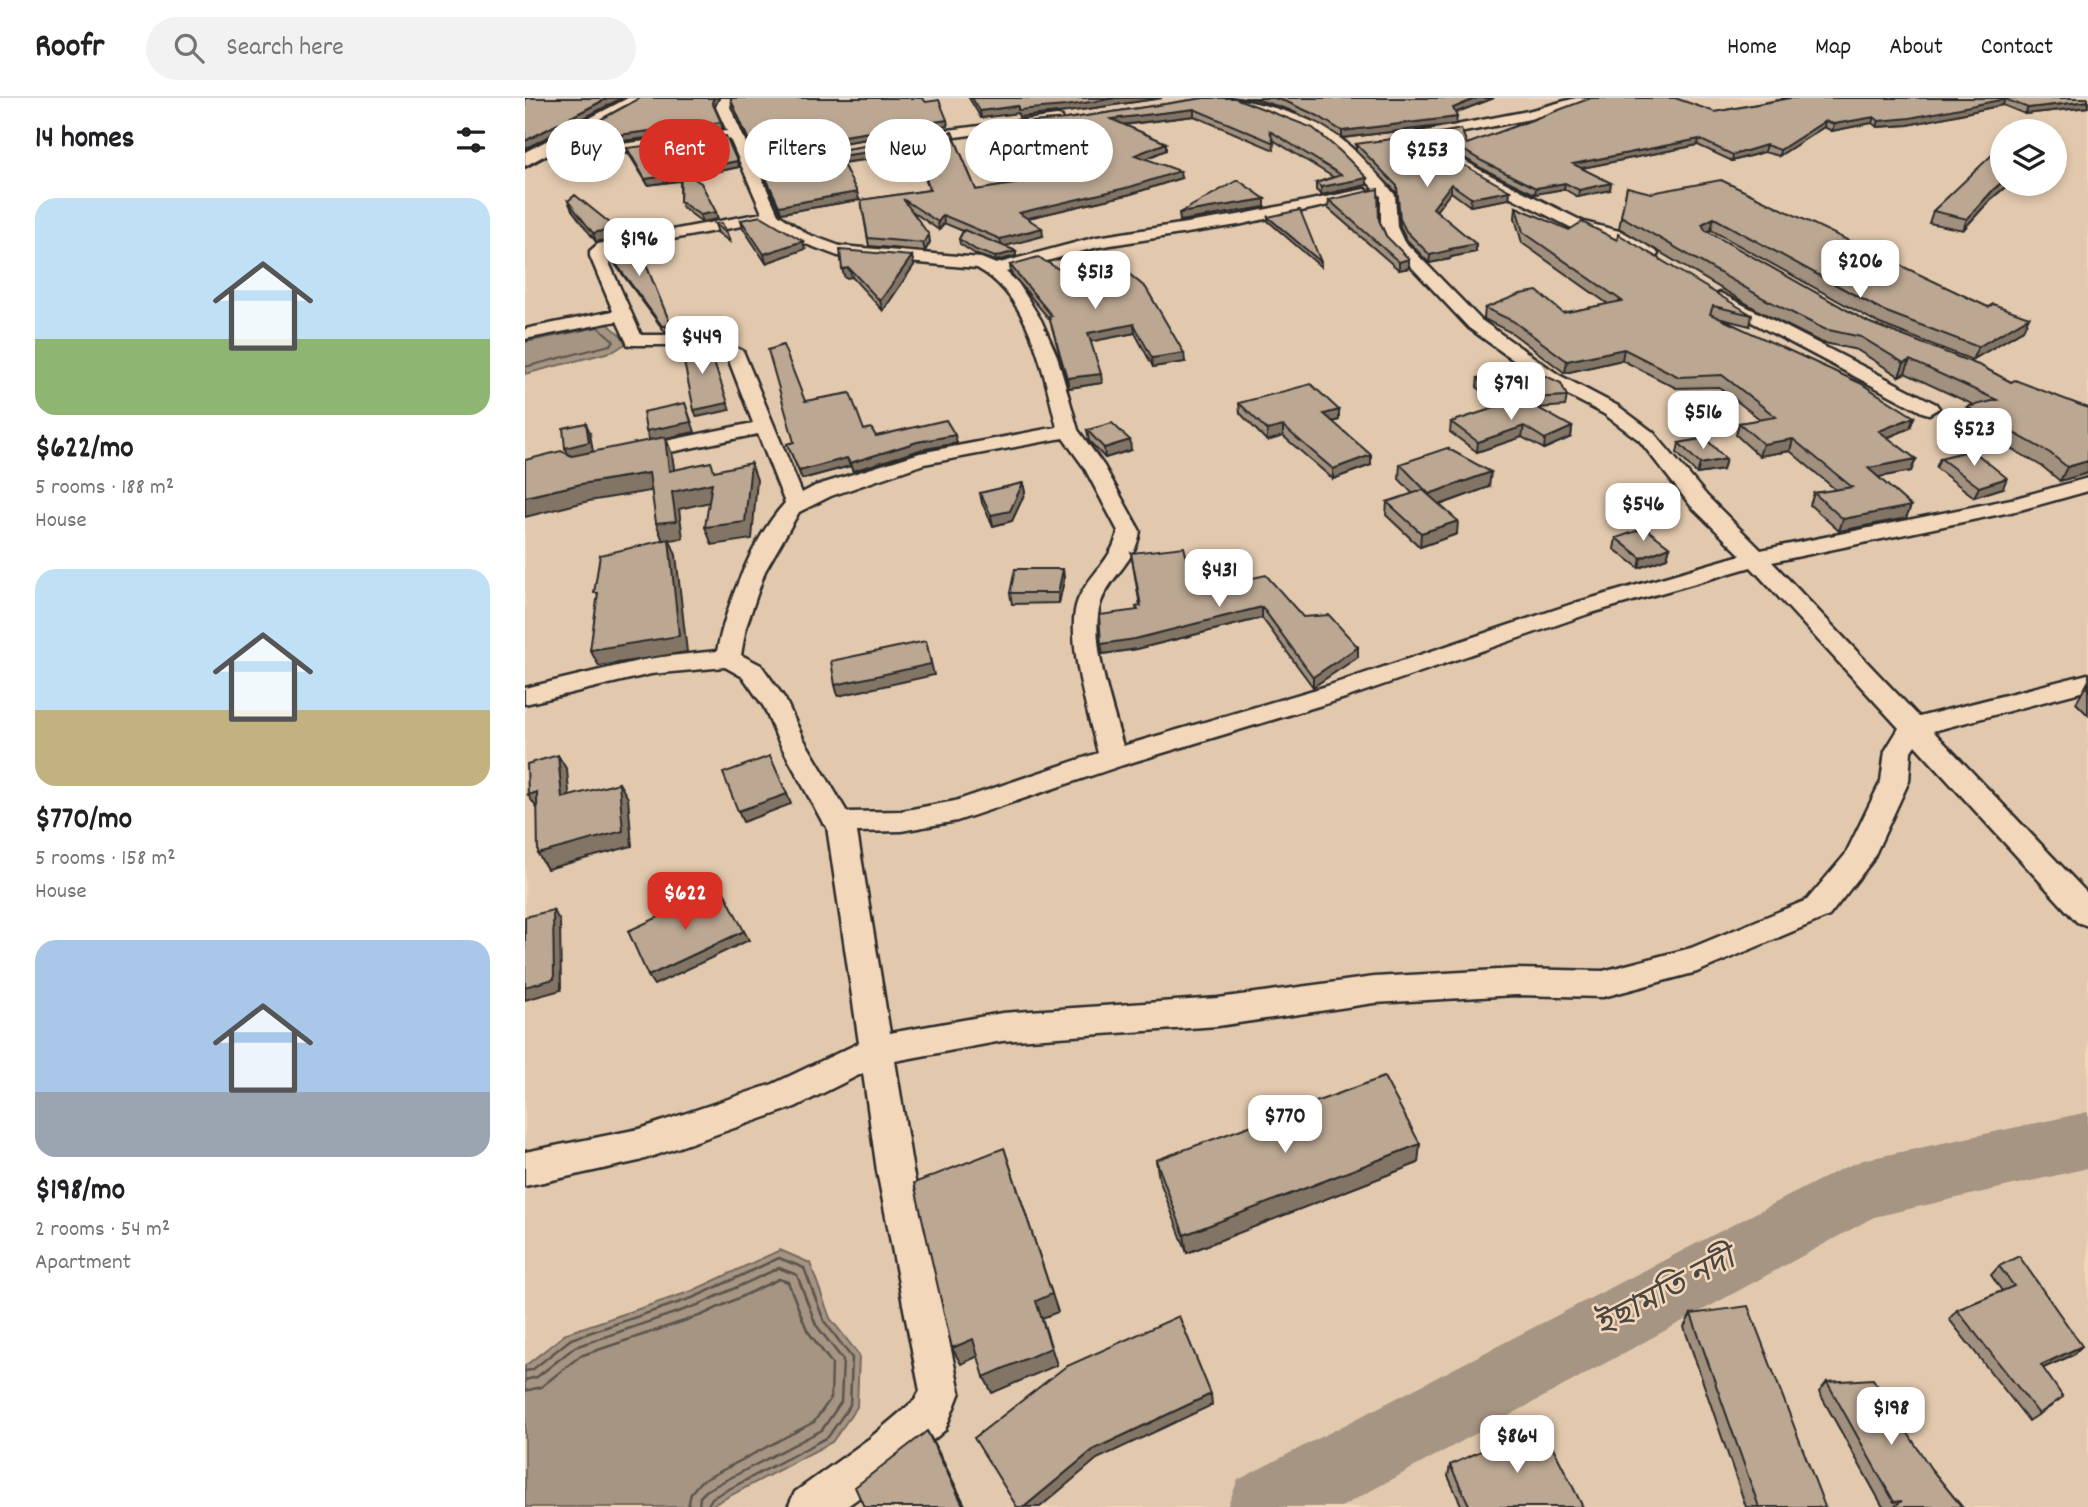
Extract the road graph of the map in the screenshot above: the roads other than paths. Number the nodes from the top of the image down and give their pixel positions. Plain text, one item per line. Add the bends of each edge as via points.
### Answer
1 (641, 98) edge
2 (726, 98) edge
3 (1231, 98) edge
4 (1590, 98) edge
5 (735, 134) junction
6 (529, 156) edge
7 (1383, 189) junction
8 (771, 216) junction
9 (1664, 263) edge
10 (994, 270) junction
11 (1708, 291) edge
12 (623, 314) junction
13 (525, 334) edge
14 (1929, 408) dead end
15 (766, 426) junction
16 (1067, 431) junction
17 (618, 457) edge
18 (2088, 484) edge
19 (796, 504) junction
20 (1756, 558) junction
21 (728, 659) junction
22 (2088, 682) edge
23 (525, 696) edge
24 (1913, 727) junction
25 (1113, 758) junction
26 (841, 822) junction
27 (2088, 914) edge
28 (876, 1050) junction
29 (525, 1169) edge
30 (810, 1507) edge

1 - 6 highway
2 - 5 street via 723,107
3 - 7 street via 1315,128 1345,145
4 - 9 street via 1493,124 1411,138 1578,225 1617,235
5 - 6 street
5 - 8 street via 755,164
7 - 10 street via 1238,220 1097,243
7 - 20 street via 1390,202 1389,227 1397,242 1475,324 1552,379 1611,410 1646,436 1699,501
8 - 10 street via 813,243 838,251 969,260
8 - 12 street via 604,247 598,256
10 - 16 street via 1012,287 1032,320 1048,356
11 - 14 street
12 - 13 street
12 - 15 street via 634,341 707,340 736,355
15 - 17 street
15 - 19 street
16 - 19 street via 920,459
16 - 25 street via 1094,466 1129,531 1114,570 1087,608 1090,667
18 - 20 street via 2020,504
19 - 21 street via 753,570
20 - 24 street
20 - 25 street via 1583,608 1336,692
21 - 23 street via 650,666
21 - 26 street via 752,671 776,705 821,798
22 - 24 street
24 - 27 street
24 - 28 street via 1898,751 1895,781 1857,862 1818,908 1697,959 1603,985 1516,982 1374,990 1218,1012 1002,1027
25 - 26 street via 957,811 901,821
26 - 28 street
28 - 29 street via 783,1096 639,1145
28 - 30 street via 895,1171 940,1392 930,1415

